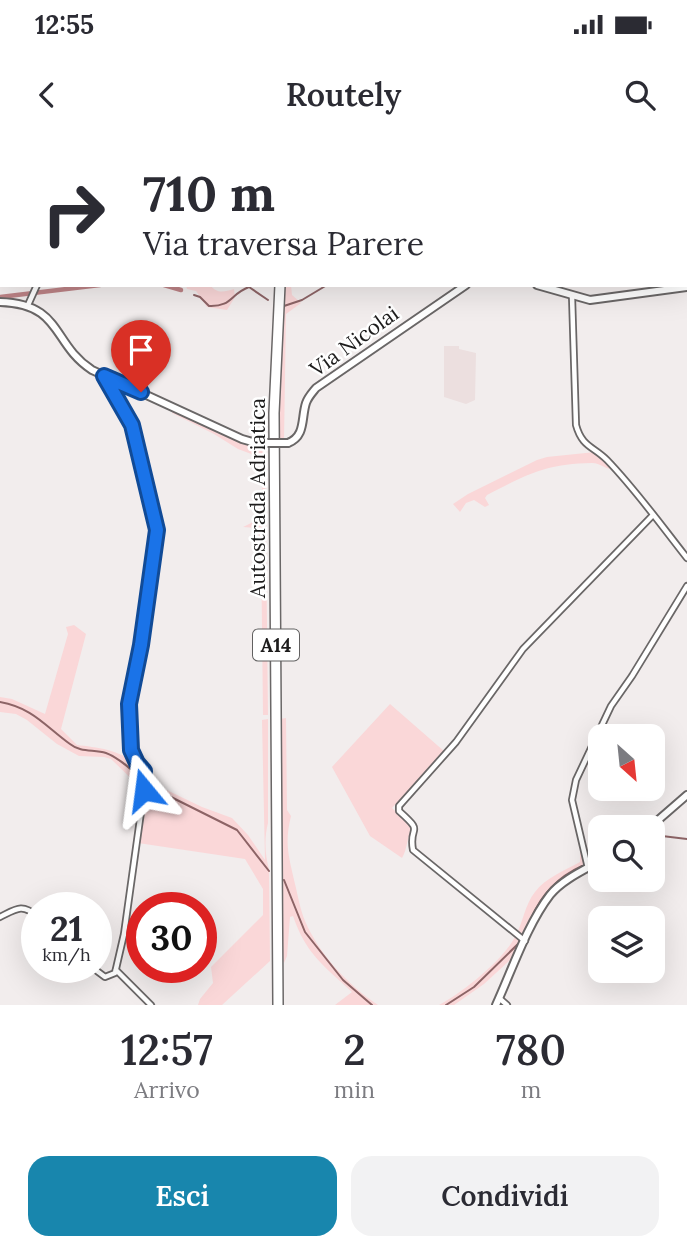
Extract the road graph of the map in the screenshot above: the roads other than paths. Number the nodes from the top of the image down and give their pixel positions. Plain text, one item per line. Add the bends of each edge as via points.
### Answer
1 (274, 287) edge
2 (280, 287) edge
3 (463, 287) edge
4 (543, 287) edge
5 (687, 287) edge
6 (34, 291) edge
7 (572, 296) junction
8 (0, 302) edge
9 (28, 305) junction
10 (104, 376) junction
11 (653, 515) junction
12 (687, 558) edge
13 (687, 586) edge
14 (687, 795) edge
15 (664, 815) edge
16 (588, 868) joint
17 (21, 907) edge
18 (0, 917) edge
19 (525, 942) junction
20 (116, 970) junction
21 (112, 975) edge
22 (498, 1002) edge
23 (151, 1005) edge
24 (273, 1005) edge
25 (278, 1005) edge
26 (507, 1005) edge

1 - 24 highway, Autostrada Adriatica / A14 via 269,404
2 - 25 highway, Autostrada Adriatica / A14 via 274,413
3 - 10 street, Via Nicolai, bridge via 316,388 306,402 300,433 288,443 242,439
4 - 7 street
5 - 7 street via 598,300
6 - 9 street
7 - 11 street via 579,437 606,459
8 - 9 street
9 - 10 street via 50,320 80,360
10 - 20 street via 132,425 157,530 129,704 131,750 146,776
11 - 12 street
11 - 19 street via 523,649 456,742 399,806 415,825 413,850
13 - 16 street via 611,706 576,780 572,800
14 - 15 street
16 - 19 street via 551,894
17 - 18 street
19 - 22 street
20 - 21 street
20 - 23 street
22 - 26 street

